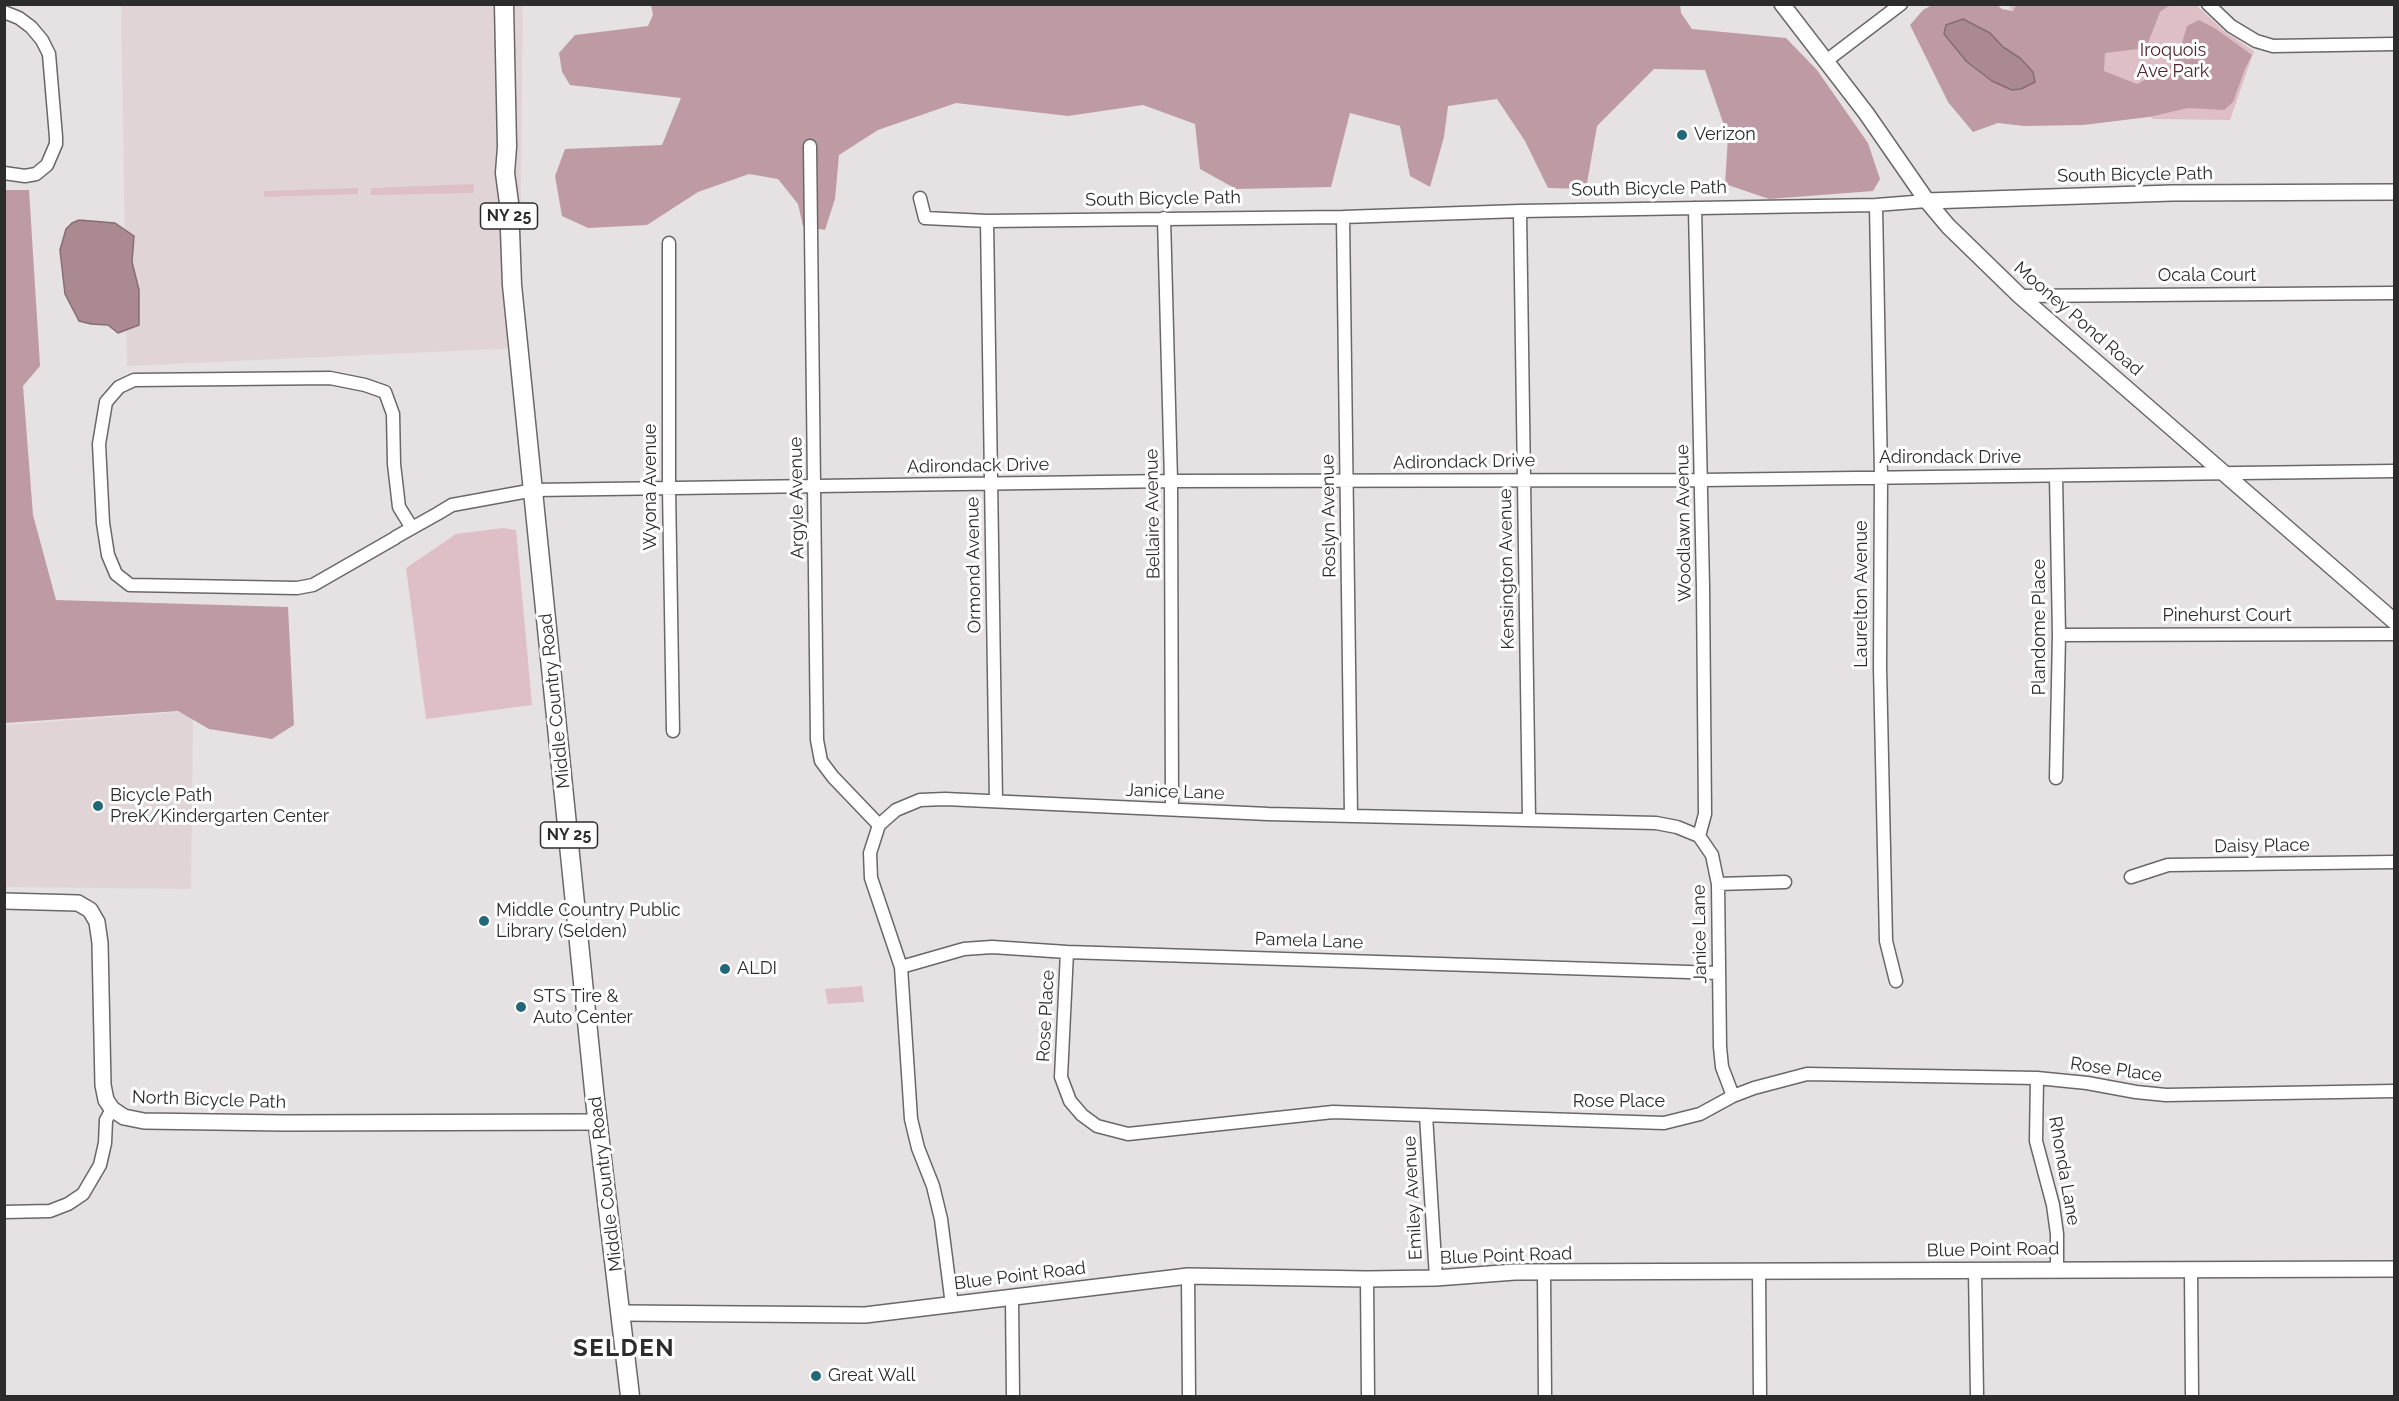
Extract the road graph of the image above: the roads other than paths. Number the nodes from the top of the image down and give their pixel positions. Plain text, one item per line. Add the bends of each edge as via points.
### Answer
1 (504, 4) edge
2 (1782, 4) edge
3 (1901, 4) edge
4 (2208, 4) edge
5 (4, 12) edge
6 (2394, 44) edge
7 (1826, 60) junction
8 (810, 146) dead end
9 (4, 173) edge
10 (2394, 192) edge
11 (920, 198) dead end
12 (1927, 201) junction
13 (1876, 206) junction
14 (1695, 208) junction
15 (1520, 211) junction
16 (1343, 217) junction
17 (1164, 218) junction
18 (987, 221) junction
19 (669, 243) dead end
20 (2394, 293) edge
21 (2020, 296) junction
22 (2394, 471) edge
23 (2225, 473) junction
24 (1881, 476) junction
25 (2056, 476) junction
26 (1525, 479) junction
27 (1702, 480) junction
28 (1171, 481) junction
29 (1347, 482) junction
30 (991, 483) junction
31 (814, 486) junction
32 (669, 488) junction
33 (534, 490) junction
34 (412, 528) junction
35 (2394, 621) edge
36 (2394, 634) edge
37 (2059, 635) junction
38 (673, 731) dead end
39 (2056, 778) dead end
40 (996, 801) junction
41 (1172, 809) junction
42 (1351, 815) junction
43 (1529, 819) junction
44 (879, 825) junction
45 (1699, 836) junction
46 (2394, 862) edge
47 (2131, 877) dead end
48 (1785, 882) dead end
49 (1718, 884) junction
50 (4, 901) edge
51 (1067, 952) junction
52 (901, 967) junction
53 (1719, 973) junction
54 (1896, 981) dead end
55 (2037, 1078) junction
56 (2394, 1091) edge
57 (1733, 1096) junction
58 (112, 1109) junction
59 (1426, 1115) junction
60 (598, 1122) junction
61 (4, 1212) edge
62 (2057, 1269) junction
63 (2394, 1269) edge
64 (1975, 1270) junction
65 (2191, 1270) junction
66 (1759, 1271) junction
67 (1544, 1274) junction
68 (1188, 1276) junction
69 (1436, 1278) junction
70 (1367, 1279) junction
71 (1012, 1298) junction
72 (952, 1305) junction
73 (622, 1313) junction
74 (630, 1396) edge
75 (1013, 1396) edge
76 (1189, 1396) edge
77 (1368, 1396) edge
78 (1545, 1396) edge
79 (1760, 1396) edge
80 (1977, 1396) edge
81 (2192, 1396) edge

1 - 33 main road, Middle Country Road / NY 25 via 505,172 512,285
2 - 7 street, Mooney Pond Road
3 - 7 street
4 - 6 street via 2231,26 2273,46
5 - 9 street via 31,27 49,54 56,144 47,165 36,174
7 - 12 street, Mooney Pond Road
8 - 31 street, Argyle Avenue
10 - 12 street, South Bicycle Path via 2172,193
11 - 18 street, South Bicycle Path via 925,218
12 - 13 street, South Bicycle Path
12 - 21 street, Mooney Pond Road
13 - 14 street, South Bicycle Path
13 - 24 street, Laurelton Avenue
14 - 15 street, South Bicycle Path
14 - 27 street, Woodlawn Avenue
15 - 16 street, South Bicycle Path
15 - 26 street, Kensington Avenue
16 - 17 street, South Bicycle Path
16 - 29 street, Roslyn Avenue
17 - 18 street, South Bicycle Path
17 - 28 street, Bellaire Avenue
18 - 30 street, Ormond Avenue
19 - 32 street, Wyona Avenue
20 - 21 street, Ocala Court
21 - 23 street, Mooney Pond Road
22 - 23 street, Adirondack Drive
23 - 25 street, Adirondack Drive
23 - 35 street, Mooney Pond Road
24 - 25 street, Adirondack Drive
24 - 27 street, Adirondack Drive
24 - 54 street, Laurelton Avenue via 1880,667 1886,941
25 - 37 street, Plandome Place
26 - 27 street, Adirondack Drive
26 - 29 street, Adirondack Drive
26 - 43 street, Kensington Avenue
27 - 45 street, Woodlawn Avenue via 1705,814
28 - 29 street, Adirondack Drive
28 - 30 street, Adirondack Drive
28 - 41 street, Bellaire Avenue
29 - 42 street, Roslyn Avenue
30 - 31 street, Adirondack Drive
30 - 40 street, Ormond Avenue
31 - 32 street, Adirondack Drive
31 - 44 street, Argyle Avenue via 817,740 821,761
32 - 33 street, Adirondack Drive
32 - 38 street, Wyona Avenue
33 - 34 street, Adirondack Drive via 453,505
33 - 60 main road, Middle Country Road / NY 25
34 - 34 street, Adirondack Drive via 313,585 130,585 116,574 108,555 103,523 99,444 106,402 119,387 134,380 330,378 385,392 393,414 399,507
36 - 37 street, Pinehurst Court
37 - 39 street, Plandome Place
40 - 41 street, Janice Lane
40 - 44 street, Janice Lane via 920,800 896,810
41 - 42 street, Janice Lane
42 - 43 street, Janice Lane
43 - 45 street, Janice Lane via 1656,823
44 - 52 street via 870,853 871,878
45 - 49 street, Janice Lane via 1712,855
46 - 47 street, Daisy Place via 2168,865
48 - 49 street
49 - 53 street, Janice Lane
50 - 58 street, North Bicycle Path via 78,903 90,910 97,922 103,1085
51 - 52 street, Pamela Lane via 964,949
51 - 53 street, Pamela Lane
51 - 59 street, Rose Place via 1061,1077 1070,1101 1097,1126 1128,1134 1333,1112
52 - 72 street via 911,1119 941,1219
53 - 57 street, Janice Lane via 1722,1067
55 - 56 street, Rose Place via 2166,1095
55 - 57 street, Rose Place via 1807,1074
55 - 62 street, Rhonda Lane via 2036,1141 2053,1205
57 - 59 street, Rose Place via 1700,1114 1664,1123
58 - 60 street, North Bicycle Path via 124,1117 144,1121
58 - 61 street via 106,1120 100,1164 83,1194 50,1210
59 - 69 street, Emiley Avenue
60 - 73 main road, Middle Country Road / NY 25
62 - 64 street, Blue Point Road
62 - 65 street, Blue Point Road
63 - 65 street, Blue Point Road
64 - 66 street, Blue Point Road
64 - 80 street
65 - 81 street
66 - 67 street, Blue Point Road
66 - 79 street
67 - 69 street, Blue Point Road via 1515,1272
67 - 78 street
68 - 70 street, Blue Point Road
68 - 71 street, Blue Point Road
68 - 76 street
69 - 70 street, Blue Point Road
70 - 77 street
71 - 72 street, Blue Point Road
71 - 75 street
72 - 73 street, Blue Point Road via 865,1315
73 - 74 main road, Middle Country Road / NY 25

